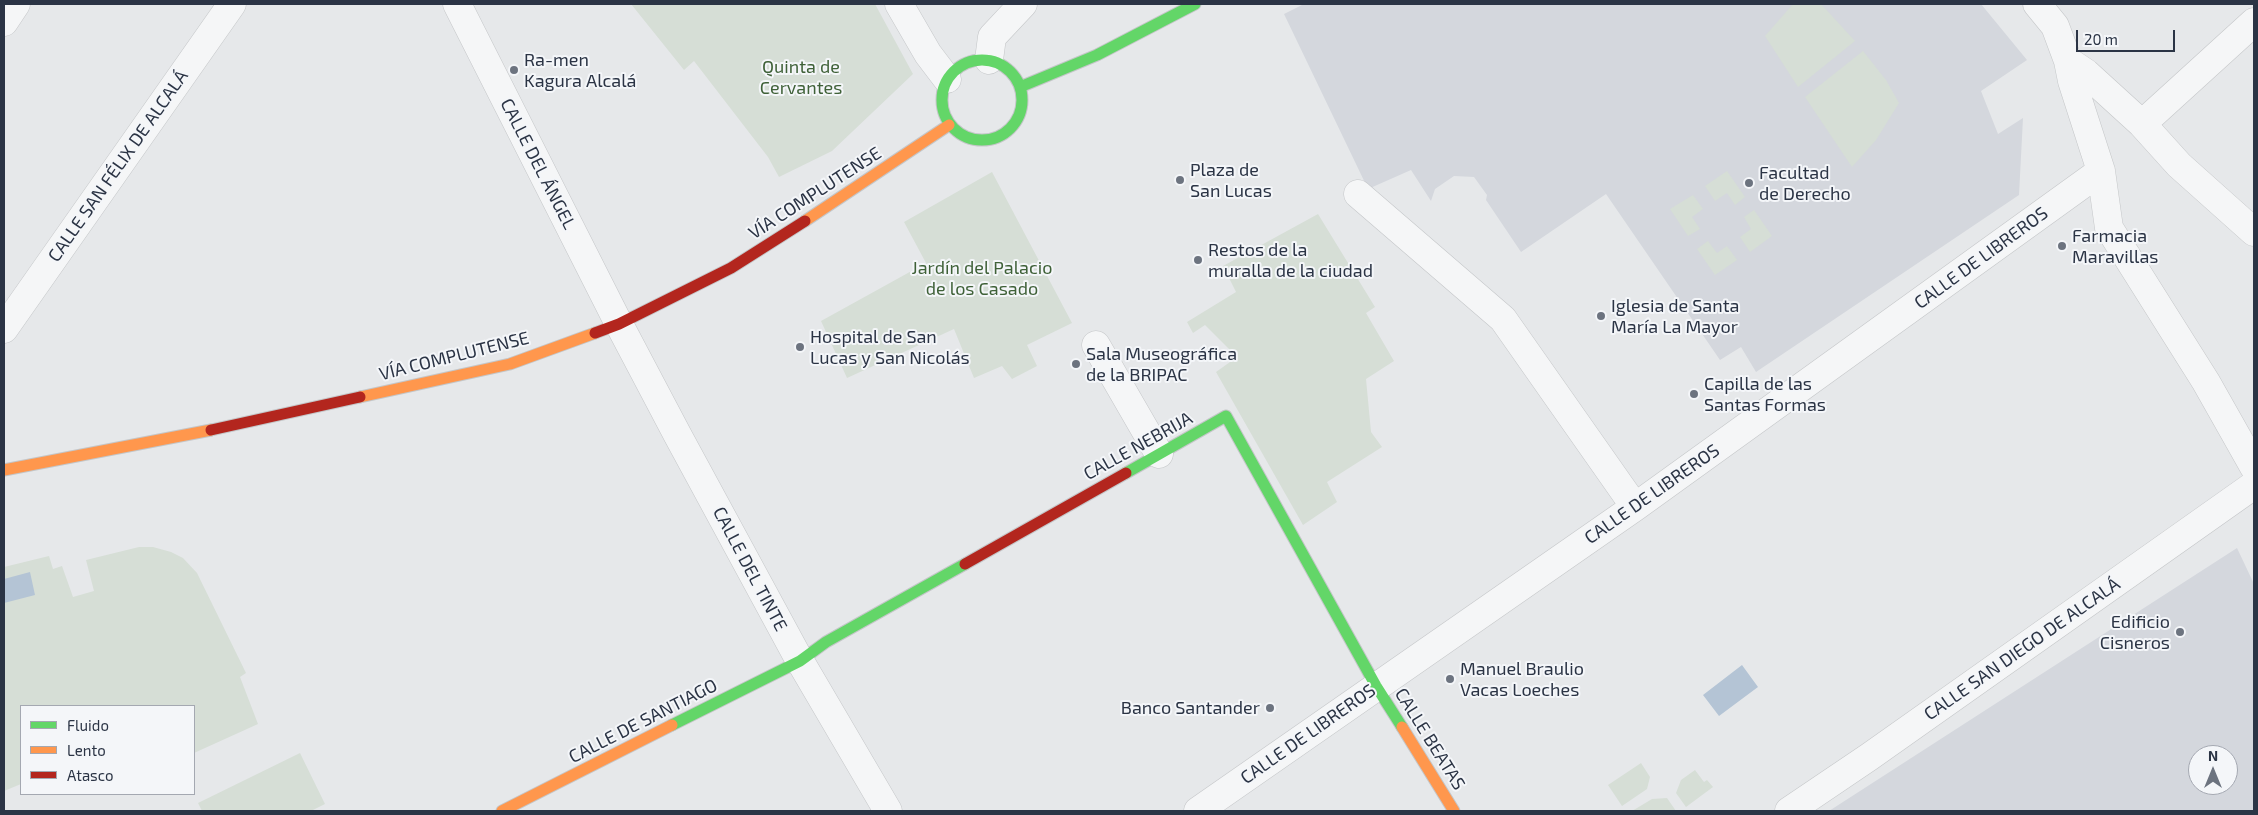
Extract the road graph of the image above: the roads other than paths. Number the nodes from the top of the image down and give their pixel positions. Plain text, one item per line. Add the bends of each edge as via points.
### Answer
1 (16, 4) edge
2 (232, 4) edge
3 (457, 4) edge
4 (900, 4) edge
5 (1023, 4) edge
6 (1195, 4) edge
7 (2037, 4) edge
8 (4, 22) edge
9 (2254, 22) edge
10 (989, 60) junction
11 (2068, 61) junction
12 (947, 78) junction
13 (1020, 87) junction
14 (949, 124) junction
15 (2142, 124) junction
16 (2101, 171) junction
17 (1358, 194) dead end
18 (2254, 231) edge
19 (619, 324) junction
20 (4, 329) edge
21 (1096, 345) dead end
22 (1159, 454) junction
23 (2254, 467) edge
24 (4, 470) edge
25 (2254, 485) edge
26 (1635, 507) junction
27 (800, 661) junction
28 (1376, 686) junction
29 (502, 811) edge
30 (888, 811) edge
31 (1198, 811) edge
32 (1454, 811) edge
33 (1789, 811) edge

1 - 8 street
2 - 20 street, CALLE SAN FÉLIX DE ALCALÁ
3 - 19 street, CALLE DEL ÁNGEL
4 - 12 street via 928,54
5 - 10 street via 992,37
6 - 13 main road via 1097,56
7 - 11 street via 2055,26
9 - 15 street
10 - 12 main road via 973,61
10 - 13 main road via 1013,74
11 - 15 street via 2086,73
11 - 16 street
12 - 14 main road via 942,110
13 - 14 main road via 1023,101 1020,115 1001,136 987,141 973,140
14 - 19 main road, VÍA COMPLUTENSE via 731,268
15 - 18 street via 2179,165
16 - 23 street via 2109,228 2206,382
16 - 26 street, CALLE DE LIBREROS
17 - 26 street via 1503,319
19 - 24 main road, VÍA COMPLUTENSE via 510,364 220,428
19 - 27 street, CALLE DEL TINTE
21 - 22 street
22 - 27 main road, CALLE NEBRIJA via 826,642
22 - 28 main road, CALLE NEBRIJA via 1226,416
25 - 33 street, CALLE SAN DIEGO DE ALCALÁ
26 - 28 street, CALLE DE LIBREROS
27 - 29 main road, CALLE DE SANTIAGO
27 - 30 street, CALLE DEL TINTE
28 - 31 street, CALLE DE LIBREROS
28 - 32 main road, CALLE BEATAS

